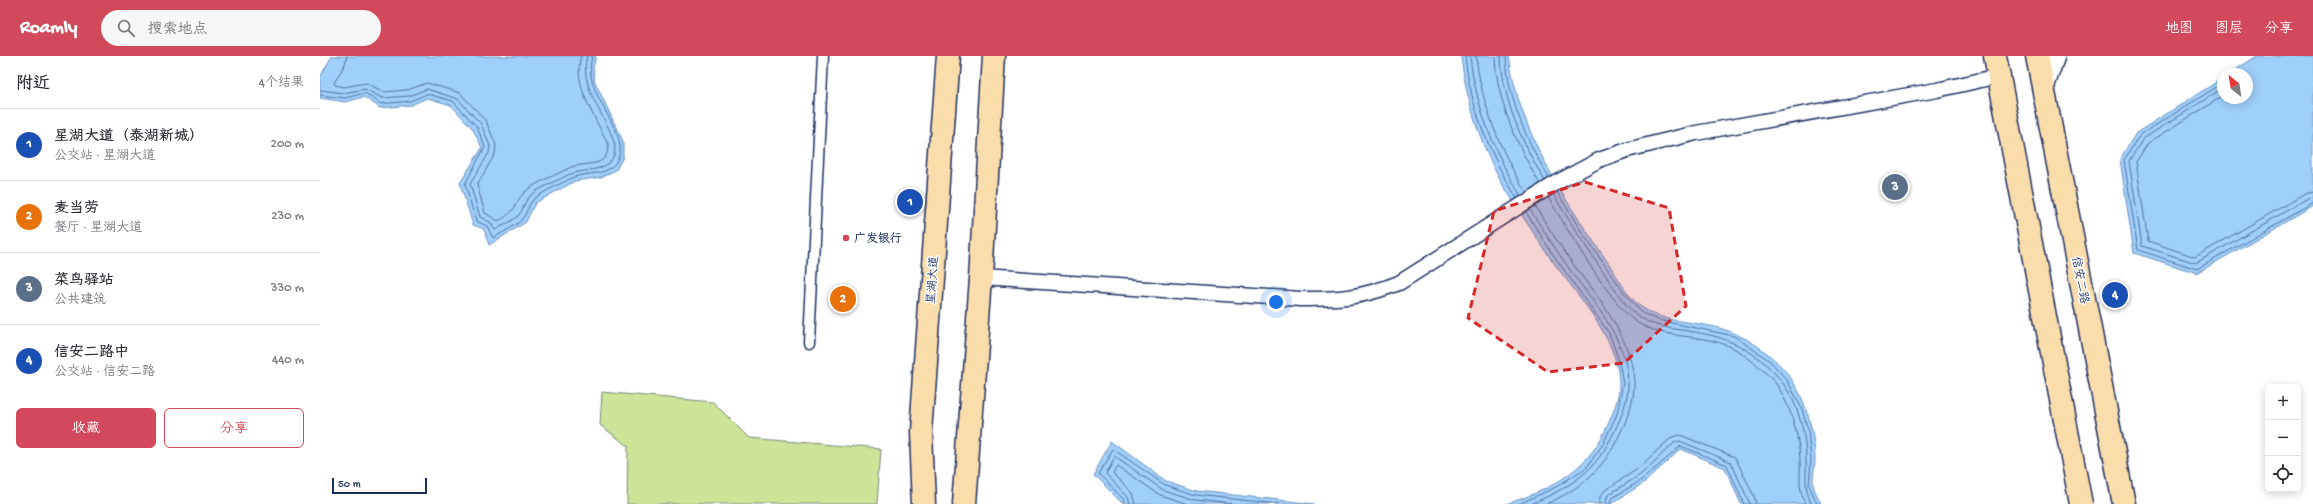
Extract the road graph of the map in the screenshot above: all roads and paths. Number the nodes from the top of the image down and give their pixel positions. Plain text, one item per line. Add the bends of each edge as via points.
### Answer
1 (823, 56) edge
2 (948, 56) edge
3 (994, 56) edge
4 (2037, 56) edge
5 (2055, 56) edge
6 (1997, 66) edge
7 (2044, 88) junction
8 (981, 278) junction
9 (809, 342) dead end
10 (924, 504) edge
11 (964, 504) edge
12 (2081, 504) edge
13 (2124, 504) edge

1 - 9 street
2 - 10 main road, 星湖大道 via 921,432
3 - 8 main road
4 - 7 main road, 信安二路
5 - 7 main road
6 - 8 street via 1937,90 1662,140 1599,160 1499,218 1399,283 1371,294 1345,299 1301,300
6 - 12 main road
7 - 13 main road, 信安二路
8 - 11 main road

